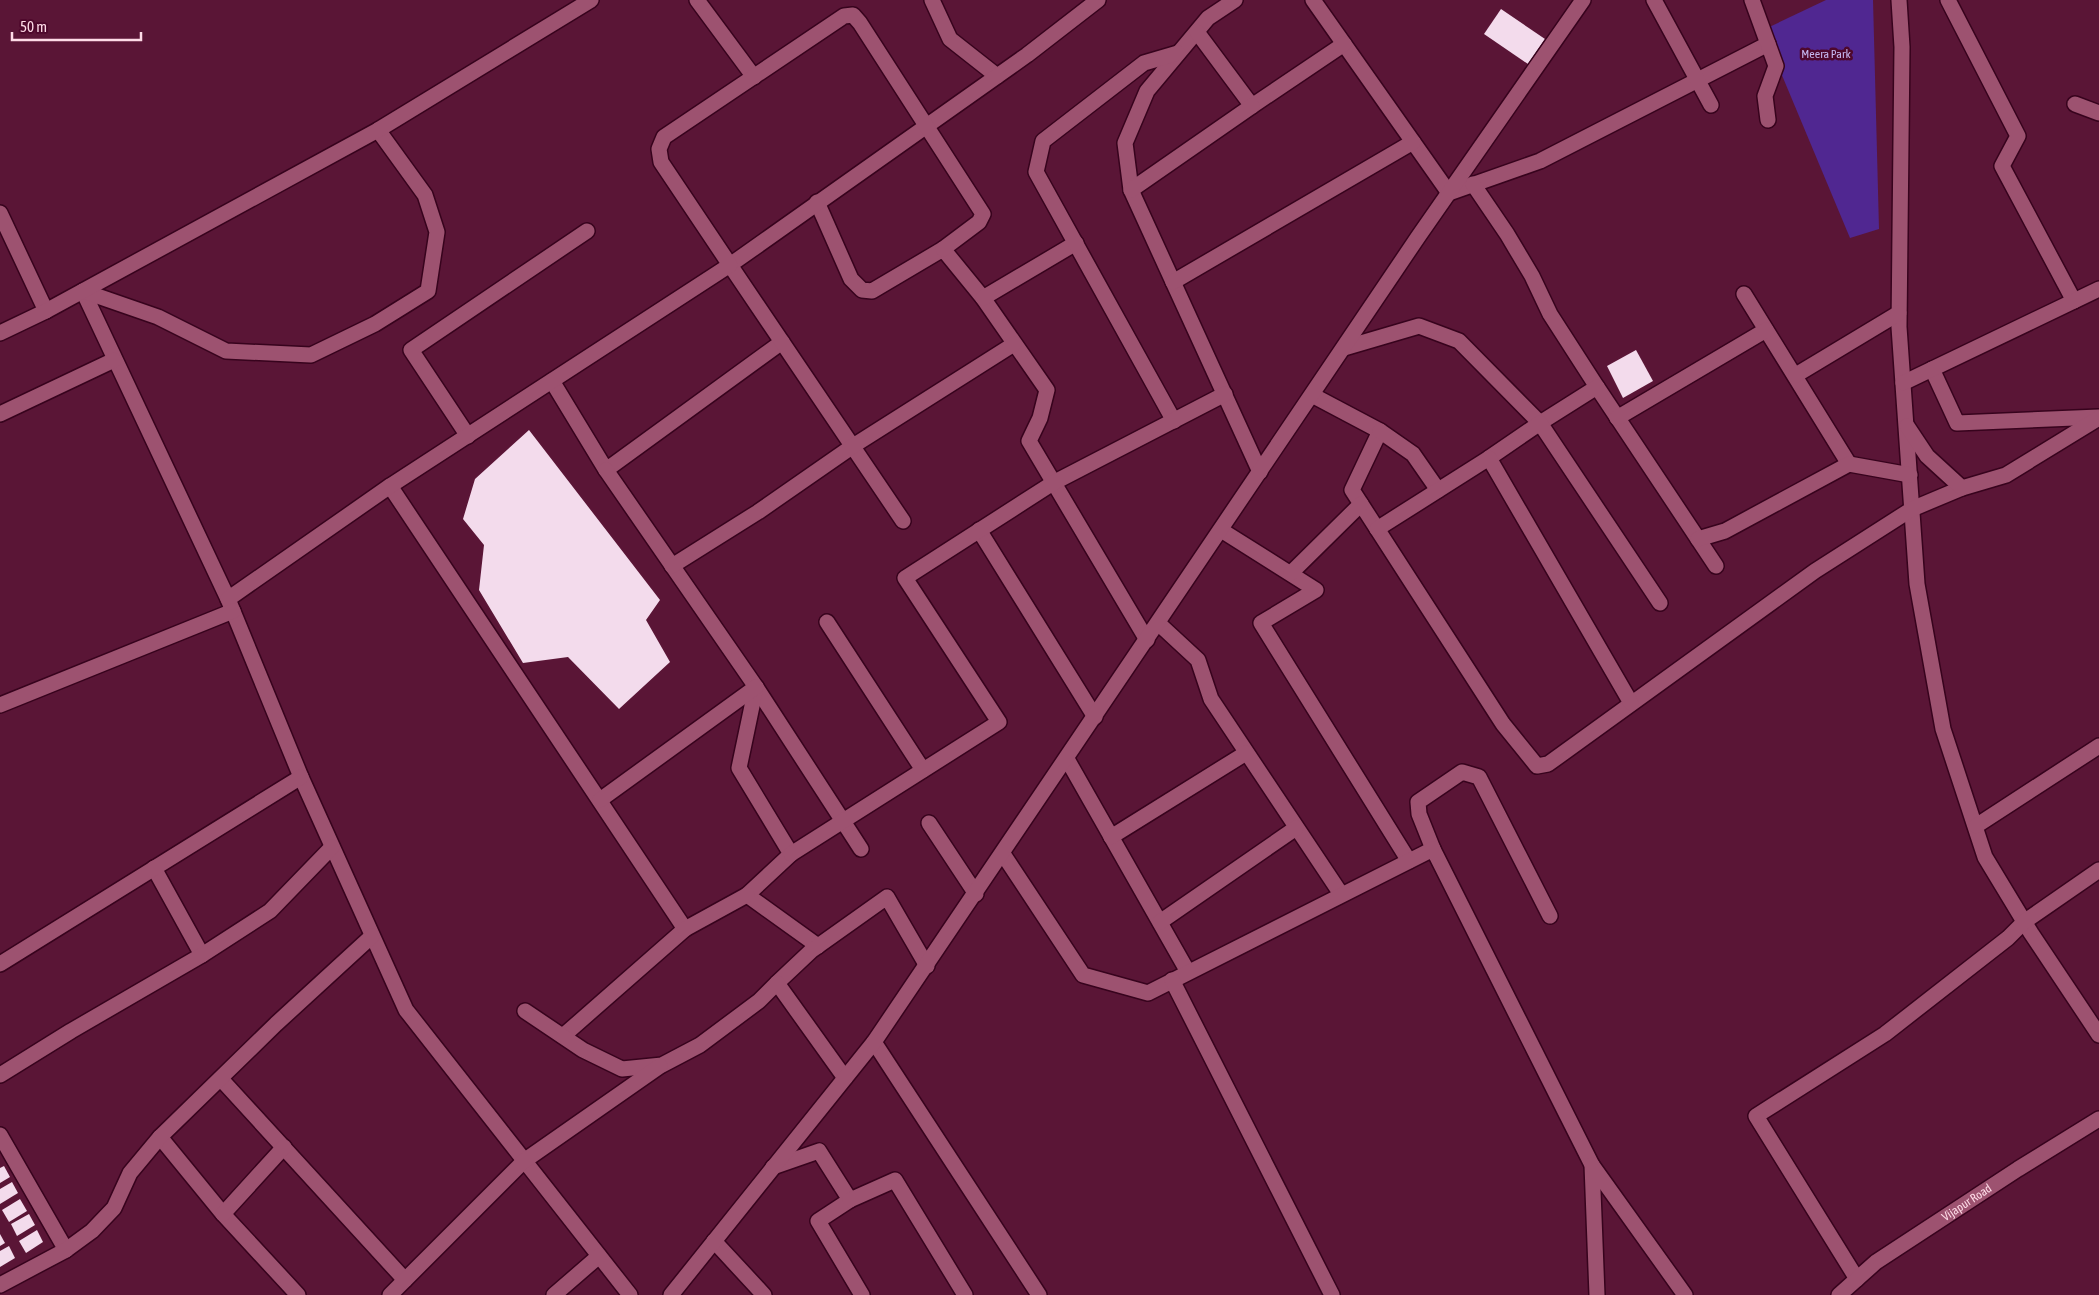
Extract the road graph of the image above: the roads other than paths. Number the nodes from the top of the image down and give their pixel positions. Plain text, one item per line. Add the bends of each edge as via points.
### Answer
1 (591, 0) edge
2 (697, 0) edge
3 (932, 0) edge
4 (1098, 0) edge
5 (1235, 0) edge
6 (1312, 0) edge
7 (1583, 0) edge
8 (1654, 0) edge
9 (1752, 0) edge
10 (1948, 0) edge
11 (1903, 1) edge
12 (1196, 32) junction
13 (1344, 44) junction
14 (1768, 44) junction
15 (1178, 53) junction
16 (754, 76) junction
17 (997, 76) junction
18 (1698, 80) junction
19 (2075, 104) dead end
20 (1711, 105) dead end
21 (1252, 106) junction
22 (2099, 113) edge
23 (1768, 120) dead end
24 (927, 126) junction
25 (378, 130) junction
26 (1413, 142) junction
27 (1473, 184) junction
28 (1131, 190) junction
29 (1449, 193) junction
30 (817, 202) junction
31 (0, 213) edge
32 (587, 231) dead end
33 (1076, 243) junction
34 (943, 249) junction
35 (730, 265) junction
36 (1173, 282) junction
37 (2099, 288) edge
38 (83, 291) junction
39 (1744, 294) dead end
40 (983, 298) junction
41 (2074, 301) junction
42 (46, 311) junction
43 (1899, 313) junction
44 (1766, 330) junction
45 (0, 332) edge
46 (782, 342) junction
47 (1014, 344) junction
48 (1344, 348) junction
49 (114, 360) junction
50 (1932, 369) junction
51 (1796, 375) junction
52 (552, 381) junction
53 (1903, 382) junction
54 (1597, 388) junction
55 (1225, 394) junction
56 (1312, 395) junction
57 (0, 414) edge
58 (1618, 418) junction
59 (2099, 418) edge
60 (1174, 420) junction
61 (1540, 424) junction
62 (1906, 425) junction
63 (1380, 431) junction
64 (468, 436) junction
65 (853, 446) junction
66 (1489, 458) junction
67 (1849, 464) junction
68 (606, 470) junction
69 (1260, 472) junction
70 (1910, 475) junction
71 (1053, 483) junction
72 (390, 486) junction
73 (1962, 488) junction
74 (1438, 490) junction
75 (1361, 504) junction
76 (1912, 509) junction
77 (903, 521) dead end
78 (1377, 529) junction
79 (979, 530) junction
80 (1221, 530) junction
81 (1698, 539) junction
82 (672, 566) junction
83 (1716, 566) dead end
84 (1291, 573) junction
85 (1660, 603) dead end
86 (231, 605) junction
87 (827, 622) dead end
88 (1158, 623) junction
89 (1147, 640) junction
90 (756, 687) junction
91 (1631, 703) junction
92 (0, 705) edge
93 (1095, 716) junction
94 (2099, 746) edge
95 (1246, 753) junction
96 (1067, 759) junction
97 (923, 770) junction
98 (301, 777) junction
99 (600, 800) junction
100 (843, 821) junction
101 (929, 823) dead end
102 (1976, 826) junction
103 (1296, 828) junction
104 (1111, 837) junction
105 (332, 847) junction
106 (861, 849) dead end
107 (1432, 849) junction
108 (791, 854) junction
109 (1003, 854) junction
110 (1409, 861) junction
111 (154, 868) junction
112 (2099, 870) edge
113 (976, 894) junction
114 (1341, 894) junction
115 (747, 895) junction
116 (1550, 916) dead end
117 (1160, 922) junction
118 (2024, 922) junction
119 (685, 929) junction
120 (372, 936) junction
121 (818, 946) junction
122 (202, 955) junction
123 (0, 964) edge
124 (927, 966) junction
125 (1188, 972) junction
126 (1172, 980) junction
127 (777, 983) junction
128 (525, 1011) dead end
129 (2099, 1035) edge
130 (562, 1036) junction
131 (874, 1042) junction
132 (662, 1065) junction
133 (0, 1076) edge
134 (845, 1078) junction
135 (222, 1079) junction
136 (2099, 1119) edge
137 (0, 1134) edge
138 (160, 1137) junction
139 (284, 1147) junction
140 (524, 1161) junction
141 (1592, 1165) junction
142 (774, 1167) junction
143 (850, 1200) junction
144 (223, 1214) junction
145 (714, 1241) junction
146 (66, 1250) junction
147 (599, 1256) junction
148 (1857, 1279) junction
149 (405, 1280) junction
150 (0, 1285) edge
151 (298, 1295) edge
152 (390, 1295) edge
153 (554, 1295) edge
154 (630, 1295) edge
155 (672, 1295) edge
156 (764, 1295) edge
157 (862, 1295) edge
158 (965, 1295) edge
159 (1039, 1295) edge
160 (1332, 1295) edge
161 (1596, 1295) edge
162 (1686, 1295) edge
163 (1839, 1295) edge

1 - 25 street
2 - 16 street
3 - 17 street via 950,39
4 - 17 street
5 - 12 street via 1208,18
6 - 13 street
7 - 29 street
8 - 18 street
9 - 14 street
10 - 41 street via 2018,136 2002,166
11 - 43 street
12 - 15 street
12 - 21 street
13 - 21 street
13 - 26 street
14 - 18 street
14 - 23 street via 1776,66 1765,96
15 - 28 street via 1147,90 1125,142
15 - 33 street via 1144,63 1043,141 1036,172
16 - 24 street via 844,16 853,15
16 - 35 street via 664,137 659,150 661,162
17 - 24 street
18 - 20 street
18 - 27 street via 1540,161
19 - 22 street
21 - 28 street
24 - 30 street
24 - 34 street via 983,214 980,222
25 - 38 street
25 - 38 street via 425,196 437,232 428,292 375,324 311,354 226,351 158,317
26 - 29 street
26 - 36 street
27 - 29 street
27 - 54 street via 1512,242 1550,314
28 - 36 street
29 - 48 street
30 - 34 street via 851,278 862,290 872,291
30 - 35 street
31 - 42 street
32 - 64 street via 411,350
33 - 40 street
33 - 60 street
34 - 40 street
35 - 46 street
35 - 52 street
36 - 55 street
37 - 41 street
38 - 42 street
38 - 49 street
39 - 44 street
40 - 47 street
41 - 50 street
42 - 45 street
43 - 51 street
43 - 53 street
44 - 51 street
44 - 58 street
46 - 65 street
46 - 68 street
47 - 65 street
47 - 71 street via 1047,390 1040,418 1029,442
48 - 56 street
48 - 61 street via 1419,326 1460,341
49 - 57 street
49 - 86 street
50 - 53 street
50 - 59 street via 1957,423
51 - 67 street
52 - 64 street
52 - 68 street
53 - 62 street
54 - 58 street
54 - 61 street
55 - 60 street
55 - 69 street
56 - 63 street
56 - 69 street
58 - 81 street
59 - 73 street via 2006,475
60 - 71 street
61 - 66 street
61 - 85 street
62 - 70 street
62 - 73 street via 1928,456
63 - 74 street via 1413,454
63 - 75 street via 1352,490
64 - 72 street
65 - 77 street
65 - 82 street via 758,512
66 - 74 street
66 - 91 street
67 - 70 street
67 - 81 street via 1725,531
68 - 82 street
69 - 80 street
70 - 76 street
71 - 79 street
71 - 89 street
72 - 86 street
72 - 99 street
73 - 76 street
74 - 78 street
75 - 78 street
75 - 84 street
76 - 91 street via 1815,571
76 - 102 street via 1917,584 1943,729
78 - 91 street via 1503,724 1537,766 1548,764
79 - 93 street
79 - 97 street via 905,578 999,722
80 - 84 street
80 - 88 street
81 - 83 street
82 - 90 street
84 - 110 street via 1316,590 1261,623
86 - 92 street
86 - 98 street
87 - 97 street
88 - 89 street
88 - 95 street via 1198,660 1211,699
89 - 93 street
90 - 99 street
90 - 100 street
90 - 108 street via 739,768
93 - 96 street
94 - 102 street
95 - 103 street
95 - 104 street
96 - 104 street
96 - 109 street
97 - 100 street
98 - 105 street
98 - 111 street
99 - 119 street
100 - 106 street
100 - 108 street
101 - 113 street
102 - 118 street via 1985,857
103 - 114 street
103 - 117 street
104 - 117 street
105 - 120 street
105 - 122 street via 270,911
107 - 110 street
107 - 116 street via 1418,802 1462,772 1479,777
107 - 141 street
108 - 115 street
109 - 113 street
109 - 126 street via 1082,976 1148,992
110 - 114 street
111 - 122 street
111 - 123 street
112 - 118 street
113 - 124 street
114 - 125 street
115 - 119 street
115 - 121 street
117 - 125 street
118 - 129 street
118 - 148 street via 1885,1034 1756,1116
119 - 130 street
120 - 135 street via 276,1024
120 - 140 street via 406,1010
121 - 124 street via 887,897
121 - 127 street
122 - 133 street
124 - 131 street
125 - 126 street
126 - 160 street
127 - 132 street via 759,1002 700,1045
127 - 134 street
128 - 130 street
130 - 132 street via 622,1069
131 - 134 street
131 - 159 street
132 - 140 street
134 - 142 street
135 - 138 street
135 - 139 street
136 - 148 street, Vijapur Road via 1884,1256
137 - 146 street
138 - 144 street
138 - 146 street via 130,1173 114,1208 92,1231
139 - 144 street
139 - 149 street
140 - 147 street
140 - 149 street
141 - 161 street
141 - 162 street
142 - 143 street via 818,1151
142 - 145 street
143 - 157 street via 818,1221
143 - 158 street via 896,1180
144 - 151 street
145 - 155 street
145 - 156 street
146 - 150 street
147 - 153 street
147 - 154 street
148 - 163 street, Vijapur Road
149 - 152 street

